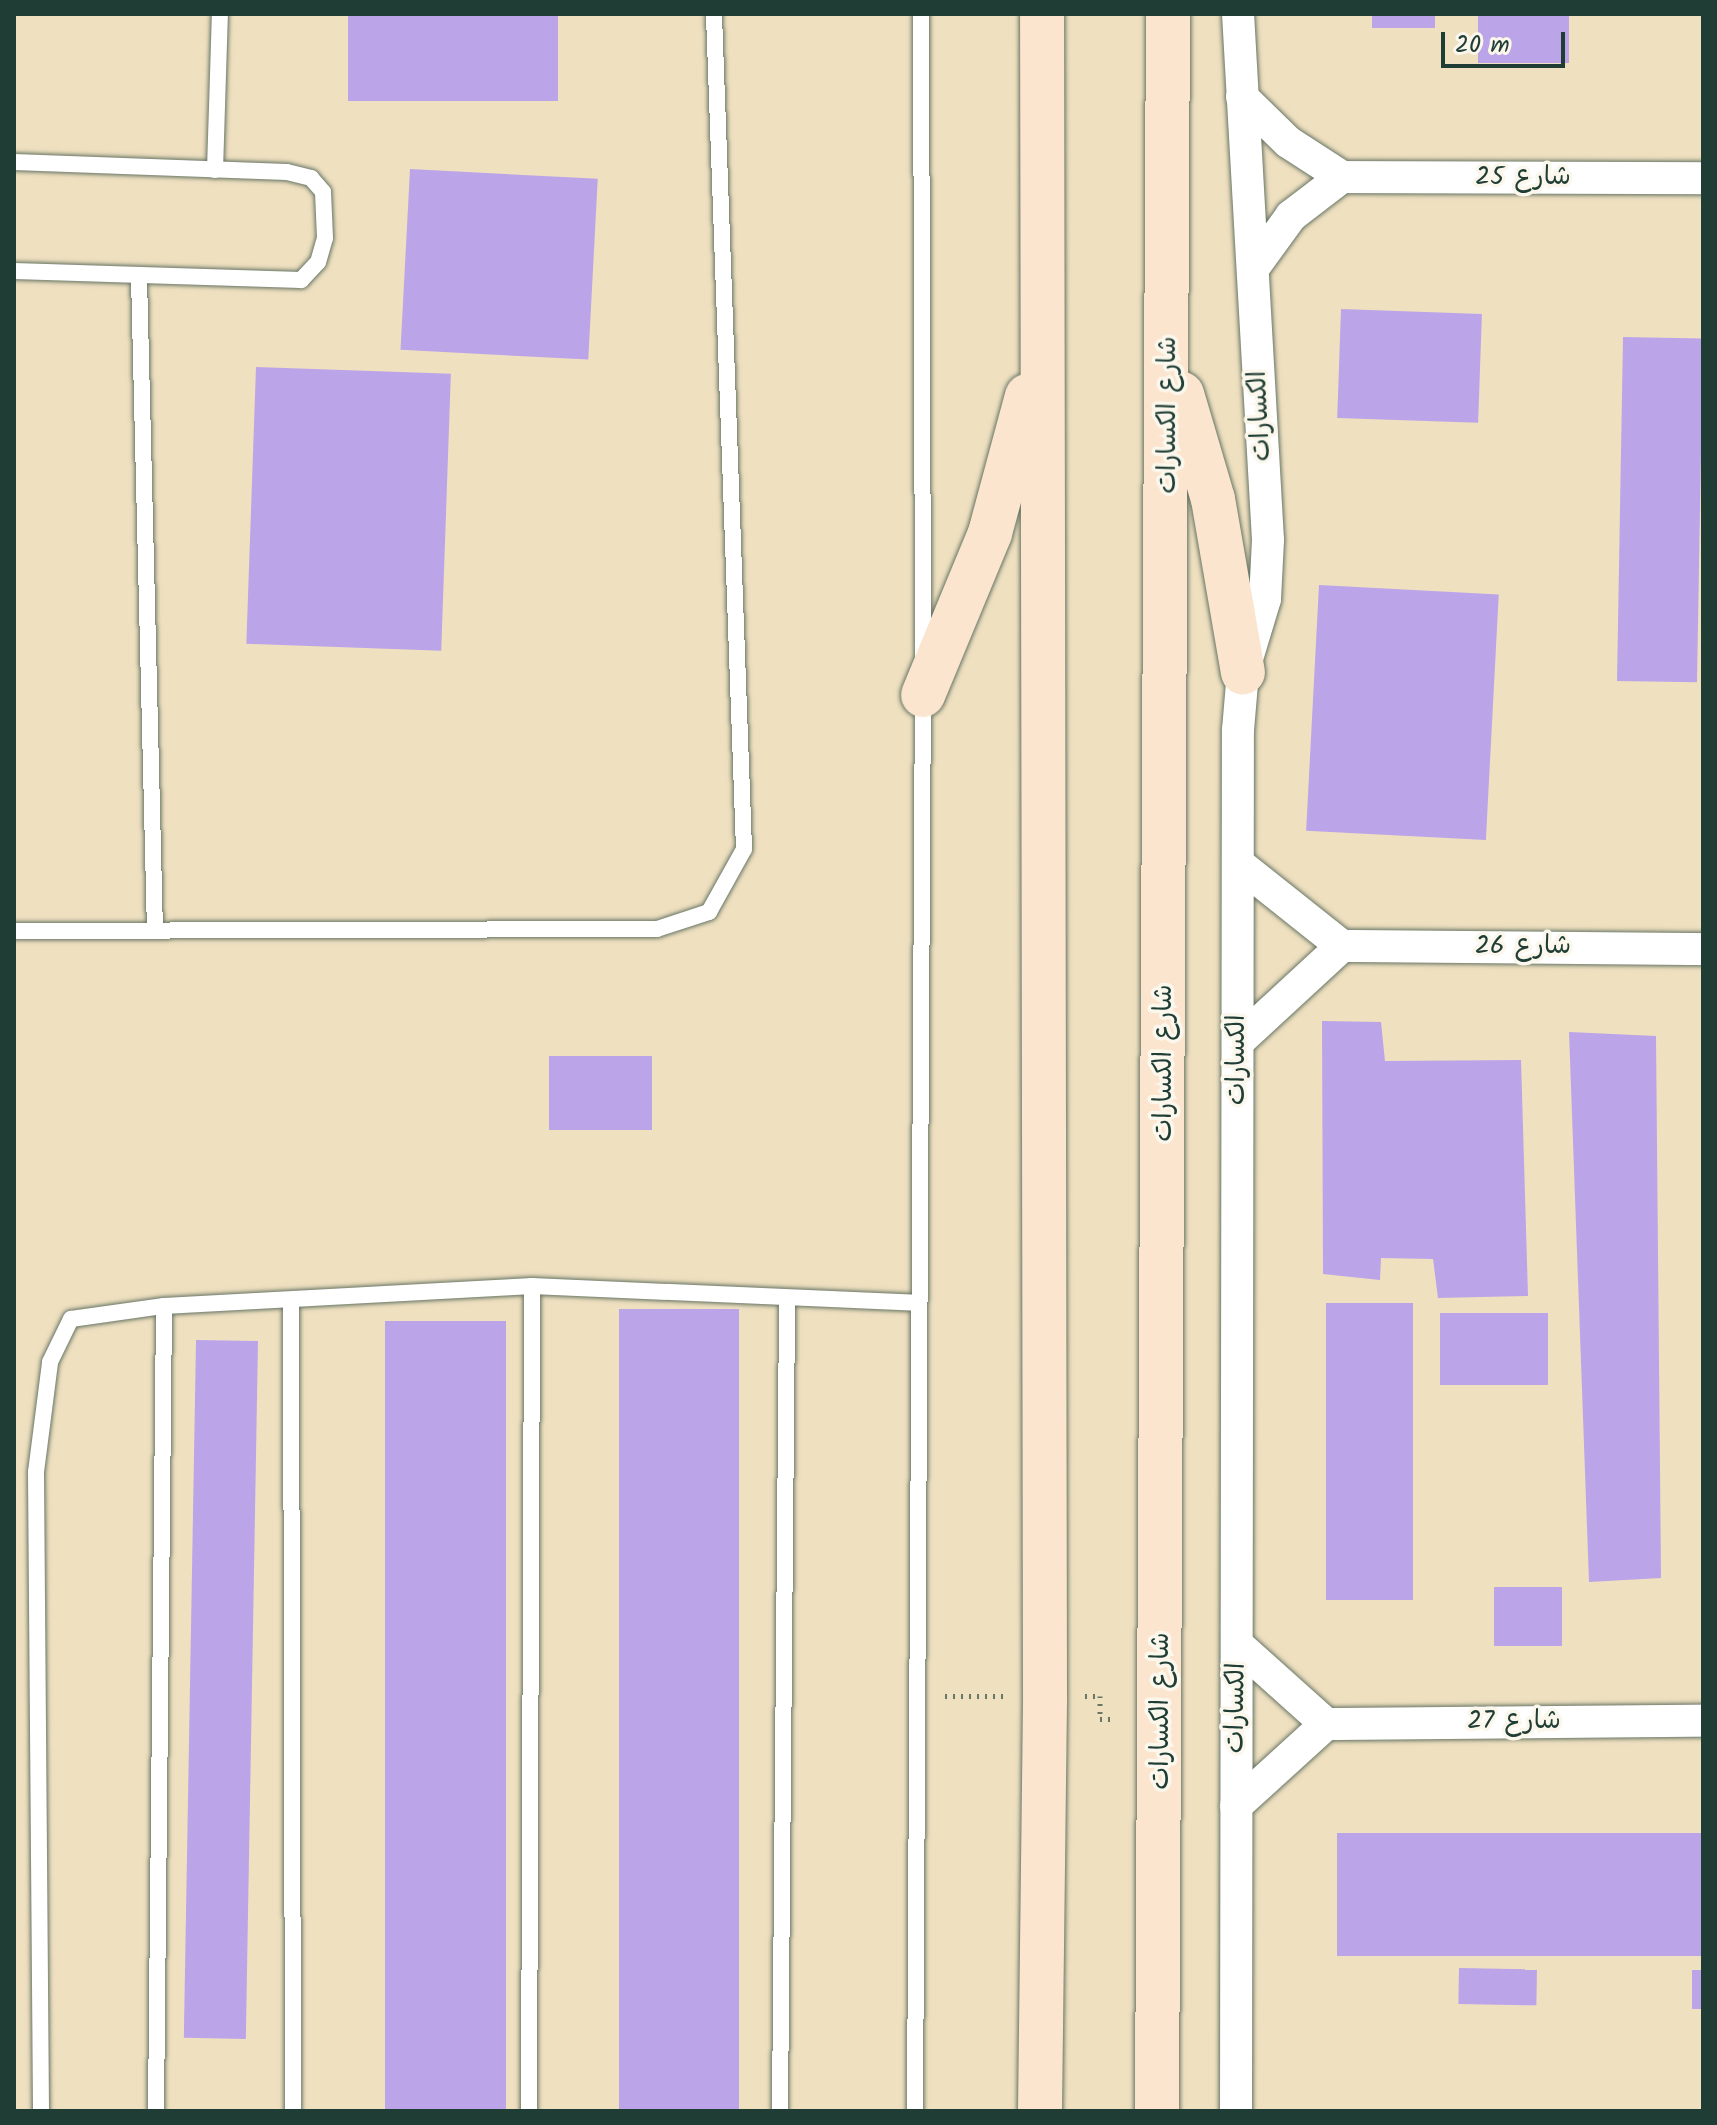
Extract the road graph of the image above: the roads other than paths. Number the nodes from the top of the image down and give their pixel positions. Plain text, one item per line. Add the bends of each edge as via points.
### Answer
1 (220, 14) edge
2 (714, 14) edge
3 (921, 14) edge
4 (1042, 14) edge
5 (1168, 14) edge
6 (1238, 14) edge
7 (1242, 97) junction
8 (14, 162) edge
9 (215, 170) junction
10 (1342, 177) junction
11 (1703, 178) edge
12 (1254, 267) junction
13 (14, 271) edge
14 (139, 277) junction
15 (1042, 336) junction
16 (1169, 350) junction
17 (1243, 672) junction
18 (923, 695) junction
19 (1240, 865) junction
20 (155, 930) junction
21 (14, 931) edge
22 (1342, 946) junction
23 (1703, 949) edge
24 (1238, 1042) junction
25 (532, 1286) junction
26 (291, 1300) junction
27 (787, 1301) junction
28 (917, 1303) junction
29 (164, 1306) junction
30 (1238, 1645) junction
31 (1703, 1721) edge
32 (1326, 1724) junction
33 (1236, 1806) junction
34 (41, 2111) edge
35 (156, 2111) edge
36 (293, 2111) edge
37 (529, 2111) edge
38 (780, 2111) edge
39 (915, 2111) edge
40 (1040, 2111) edge
41 (1157, 2111) edge
42 (1236, 2111) edge

1 - 9 lane
2 - 20 lane via 744,849 709,912 657,929
3 - 18 lane
4 - 15 street
5 - 16 street, شارع الكسارات
6 - 7 street, الكسارات
7 - 10 street via 1288,142
7 - 12 street, الكسارات
8 - 9 lane
9 - 14 lane via 311,178 323,192 325,238 318,262 301,280
10 - 11 street, شارع 25
10 - 12 street via 1291,216
12 - 17 street, الكسارات via 1268,540 1265,599
13 - 14 lane
14 - 20 lane
15 - 18 street via 990,533
15 - 40 street via 1045,1696
16 - 17 street via 1213,499
16 - 41 street, شارع الكسارات
17 - 19 street, الكسارات via 1238,730
18 - 28 lane
19 - 22 street
19 - 24 street, الكسارات
20 - 21 lane
22 - 23 street, شارع 26
22 - 24 street
24 - 30 street, الكسارات
25 - 26 lane
25 - 27 lane
25 - 37 lane
26 - 29 lane
26 - 36 lane
27 - 28 lane
27 - 38 lane
28 - 39 lane
29 - 34 lane via 71,1319 50,1362 36,1472
29 - 35 lane
30 - 32 street
30 - 33 street, الكسارات
31 - 32 street, شارع 27
32 - 33 street
33 - 42 street, الكسارات

